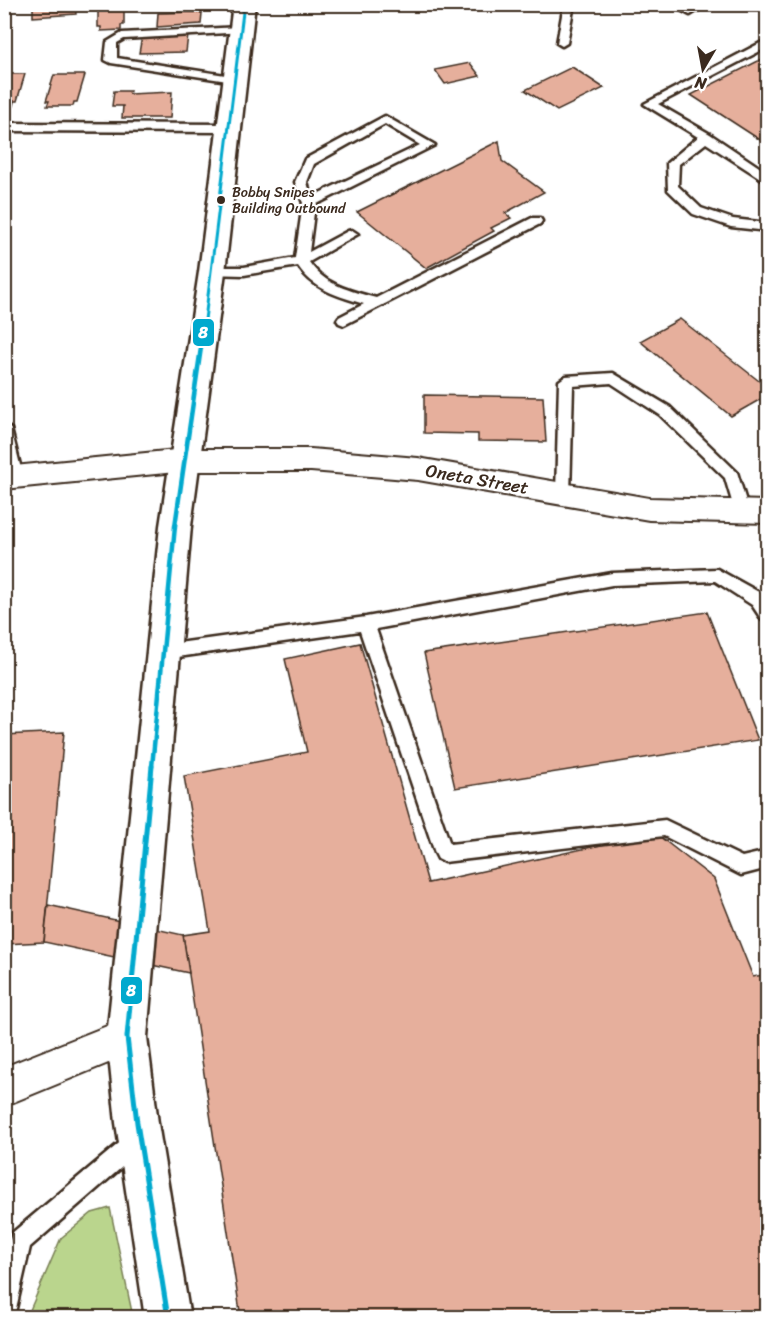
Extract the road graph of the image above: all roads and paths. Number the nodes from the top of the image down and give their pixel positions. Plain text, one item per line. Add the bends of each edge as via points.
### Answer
1 (244, 4) edge
2 (569, 4) edge
3 (674, 4) edge
4 (703, 4) edge
5 (240, 30) junction
6 (562, 42) dead end
7 (768, 42) edge
8 (234, 79) junction
9 (4, 127) edge
10 (227, 128) junction
11 (706, 138) junction
12 (768, 179) edge
13 (309, 203) junction
14 (536, 221) dead end
15 (768, 227) edge
16 (352, 234) dead end
17 (301, 261) junction
18 (212, 272) junction
19 (377, 303) junction
20 (344, 320) dead end
21 (4, 429) edge
22 (186, 460) junction
23 (10, 477) edge
24 (563, 494) junction
25 (754, 512) edge
26 (768, 615) edge
27 (366, 624) junction
28 (164, 652) junction
29 (768, 859) edge
30 (127, 1037) junction
31 (4, 1087) edge
32 (140, 1139) junction
33 (4, 1313) edge
34 (168, 1317) edge

1 - 5 street
2 - 6 lane
3 - 4 lane via 690,12
5 - 8 street
5 - 8 lane via 123,36 112,42 111,60
7 - 11 lane via 650,104
8 - 10 street
9 - 10 lane
10 - 18 street
11 - 12 lane
11 - 15 lane via 673,163 672,188 697,210 731,223
13 - 13 lane via 300,190 309,162 385,119 429,145
13 - 17 lane
14 - 19 lane
16 - 17 lane
17 - 18 lane
17 - 19 lane via 312,278 337,291
18 - 22 street
19 - 20 lane
21 - 23 lane
22 - 23 street, Oneta Street
22 - 24 street, Oneta Street via 311,460 418,469
22 - 28 street via 171,552
24 - 25 street, Oneta Street via 649,509
24 - 25 lane via 567,381 613,378 665,411 732,476
26 - 27 lane via 758,600 717,575 612,579
27 - 28 lane
27 - 29 lane via 444,853 665,828 741,866
28 - 30 street
30 - 31 street
30 - 32 street
32 - 33 lane via 20,1241
32 - 34 street

